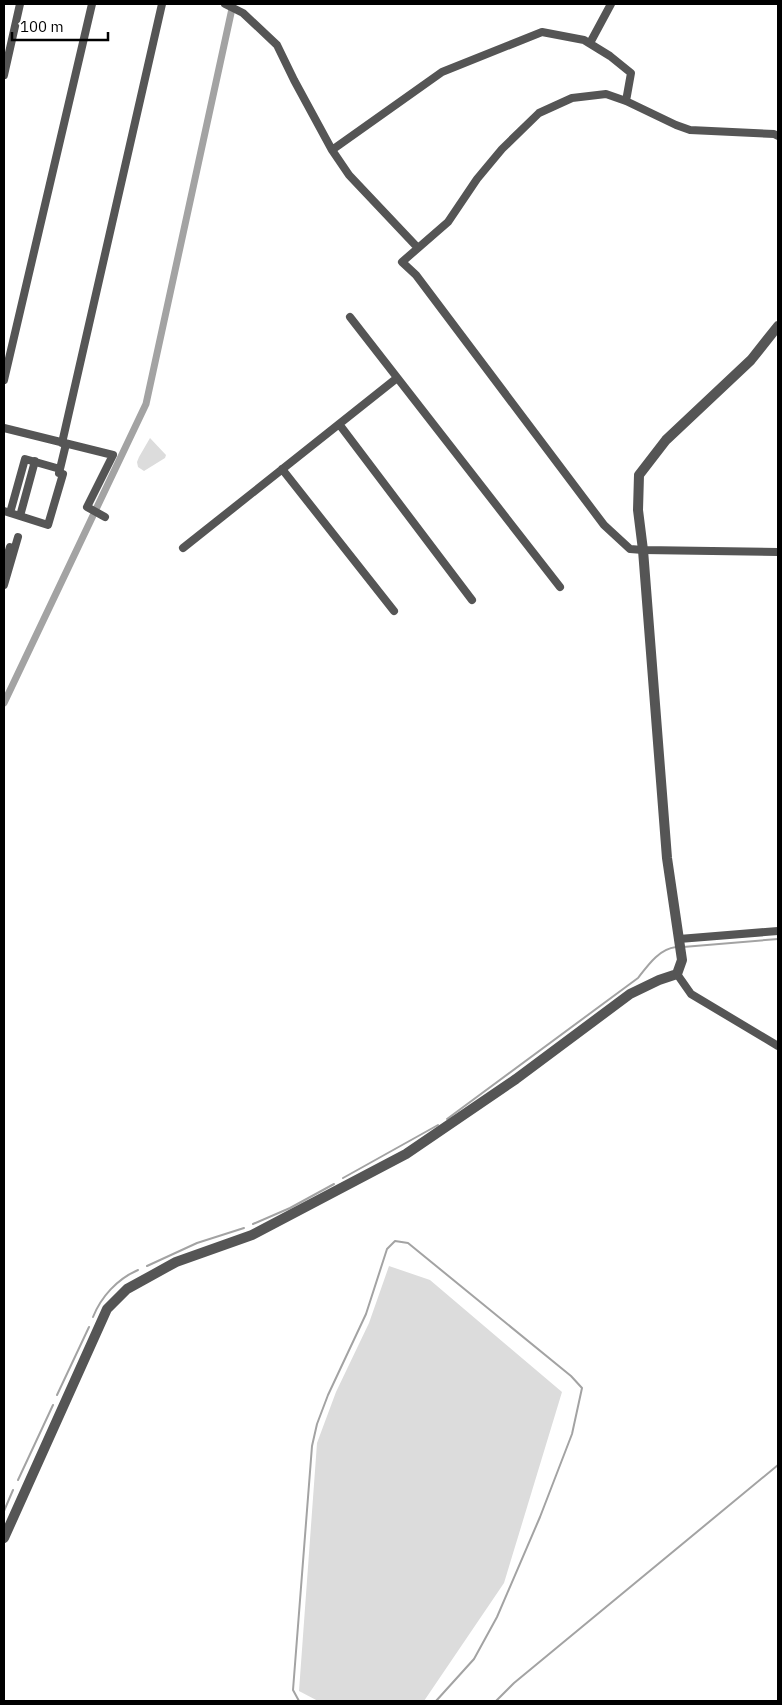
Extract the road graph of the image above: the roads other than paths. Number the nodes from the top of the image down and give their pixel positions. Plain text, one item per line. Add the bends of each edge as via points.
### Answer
1 (20, 4) edge
2 (92, 4) edge
3 (162, 4) edge
4 (225, 4) edge
5 (611, 4) edge
6 (236, 7) edge
7 (590, 44) junction
8 (4, 75) edge
9 (626, 101) junction
10 (778, 136) edge
11 (332, 150) junction
12 (418, 248) junction
13 (350, 317) dead end
14 (778, 326) edge
15 (397, 378) junction
16 (4, 380) edge
17 (339, 424) junction
18 (4, 428) edge
19 (64, 443) junction
20 (35, 461) junction
21 (60, 469) junction
22 (282, 469) junction
23 (7, 512) edge
24 (20, 516) junction
25 (105, 518) dead end
26 (182, 548) dead end
27 (643, 550) junction
28 (778, 552) edge
29 (4, 567) edge
30 (4, 586) edge
31 (560, 587) dead end
32 (472, 600) dead end
33 (394, 611) dead end
34 (778, 931) edge
35 (680, 944) junction
36 (677, 974) junction
37 (778, 1046) edge
38 (4, 1538) edge

1 - 8 street
2 - 16 street
3 - 19 street
4 - 6 street
5 - 7 street
6 - 11 street via 278,45
7 - 9 street via 631,73
7 - 11 street via 542,32 513,42 442,72
9 - 10 street via 690,130
9 - 12 street via 606,94 572,98 539,113 502,149 448,222
11 - 12 street via 349,175
12 - 27 street via 402,262 416,274 604,525 630,549
13 - 15 street
14 - 27 street via 751,360 666,440 639,474 638,510
15 - 17 street
15 - 31 street
17 - 22 street
17 - 32 street
18 - 19 street
19 - 21 street
19 - 25 street via 113,455 87,507
20 - 21 street
20 - 23 street via 25,459
20 - 24 street
21 - 24 street via 59,473 63,474 48,524
22 - 26 street
22 - 33 street
23 - 24 street
27 - 28 street
27 - 35 street via 668,858
29 - 30 street via 15,538
34 - 35 street
35 - 36 street via 682,960
36 - 37 street via 691,994
36 - 38 street via 630,994 516,1080 406,1154 252,1235 176,1262 127,1288 107,1309

